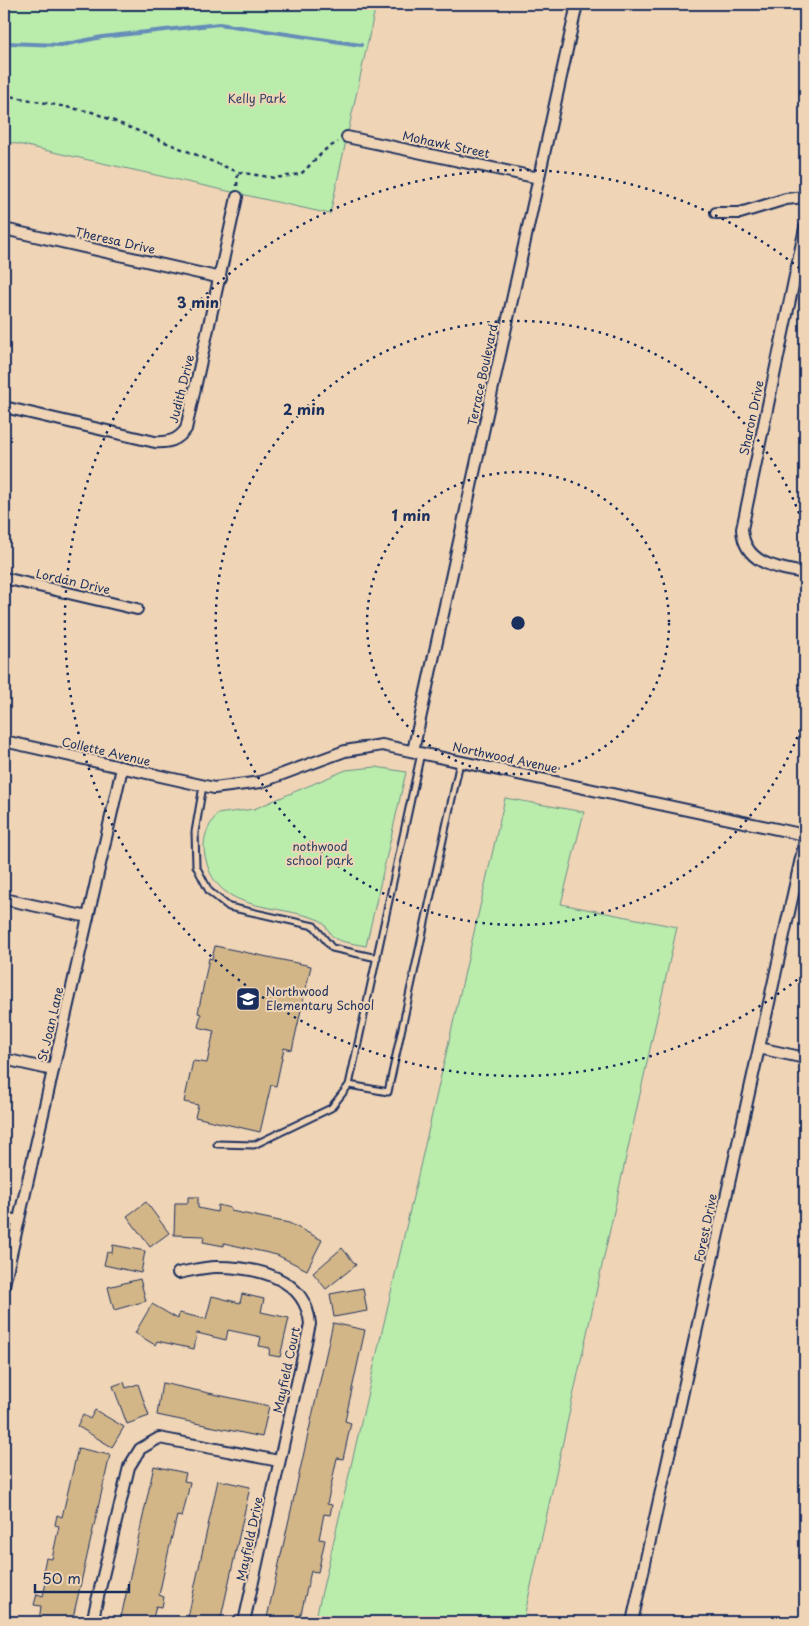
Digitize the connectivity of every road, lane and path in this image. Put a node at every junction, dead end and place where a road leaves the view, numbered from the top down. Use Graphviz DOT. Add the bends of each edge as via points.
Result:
graph roads {
  1 [pos="577,4"];
  2 [pos="4,95"];
  3 [pos="347,137"];
  4 [pos="539,178"];
  5 [pos="237,197"];
  6 [pos="805,197"];
  7 [pos="716,213"];
  8 [pos="805,228"];
  9 [pos="4,229"];
  10 [pos="221,278"];
  11 [pos="4,407"];
  12 [pos="805,573"];
  13 [pos="4,578"];
  14 [pos="137,609"];
  15 [pos="4,741"];
  16 [pos="417,752"];
  17 [pos="460,761"];
  18 [pos="122,768"];
  19 [pos="203,786"];
  20 [pos="805,835"];
  21 [pos="805,840"];
  22 [pos="4,899"];
  23 [pos="88,918"];
  24 [pos="377,958"];
  25 [pos="759,1048"];
  26 [pos="805,1058"];
  27 [pos="4,1059"];
  28 [pos="53,1070"];
  29 [pos="349,1085"];
  30 [pos="217,1144"];
  31 [pos="4,1218"];
  32 [pos="18,1221"];
  33 [pos="178,1273"];
  34 [pos="4,1285"];
  35 [pos="280,1462"];
  36 [pos="92,1622"];
  37 [pos="244,1622"];
  38 [pos="632,1622"];
  1 -- 4 [label="street, Terrace Boulevard"];
  2 -- 3 [label="path" via="92,112 238,172 275,178 301,174 326,149"];
  3 -- 4 [label="street, Mohawk Street"];
  4 -- 16 [label="street, Terrace Boulevard"];
  5 -- 10 [label="street, Judith Drive"];
  6 -- 7 [label="street" via="786,199 740,213"];
  8 -- 12 [label="street, Sharon Drive" via="742,529 746,547 762,563"];
  9 -- 10 [label="street, Theresa Drive"];
  10 -- 11 [label="street, Judith Drive" via="186,428 174,440 155,442"];
  13 -- 14 [label="street, Lordan Drive"];
  15 -- 18 [label="street, Collette Avenue"];
  16 -- 17 [label="street, Northwood Avenue"];
  16 -- 19 [label="street, Northwood Avenue" via="382,744 360,747 261,782 232,787"];
  16 -- 24 [label="lane"];
  17 -- 20 [label="street, Northwood Avenue"];
  17 -- 29 [label="lane" via="388,1092"];
  18 -- 19 [label="street, Collette Avenue"];
  18 -- 23 [label="street, St Joan Lane"];
  19 -- 24 [label="lane" via="195,832 196,866 209,891 229,906 314,926 332,948"];
  21 -- 25 [label="street, Forest Drive"];
  22 -- 23 [label="street"];
  23 -- 28 [label="street, St Joan Lane"];
  24 -- 29 [label="lane"];
  25 -- 26 [label="street"];
  25 -- 38 [label="street, Forest Drive"];
  27 -- 28 [label="street"];
  28 -- 32 [label="street, St Joan Lane"];
  29 -- 30 [label="lane" via="331,1108 254,1146"];
  31 -- 32 [label="street"];
  32 -- 34 [label="street, St Joan Lane"];
  33 -- 35 [label="street, Mayfield Court" via="215,1267 265,1274 281,1279 305,1299 310,1324"];
  35 -- 36 [label="street" via="158,1438 140,1449 130,1467"];
  35 -- 37 [label="street, Mayfield Drive"];
}
